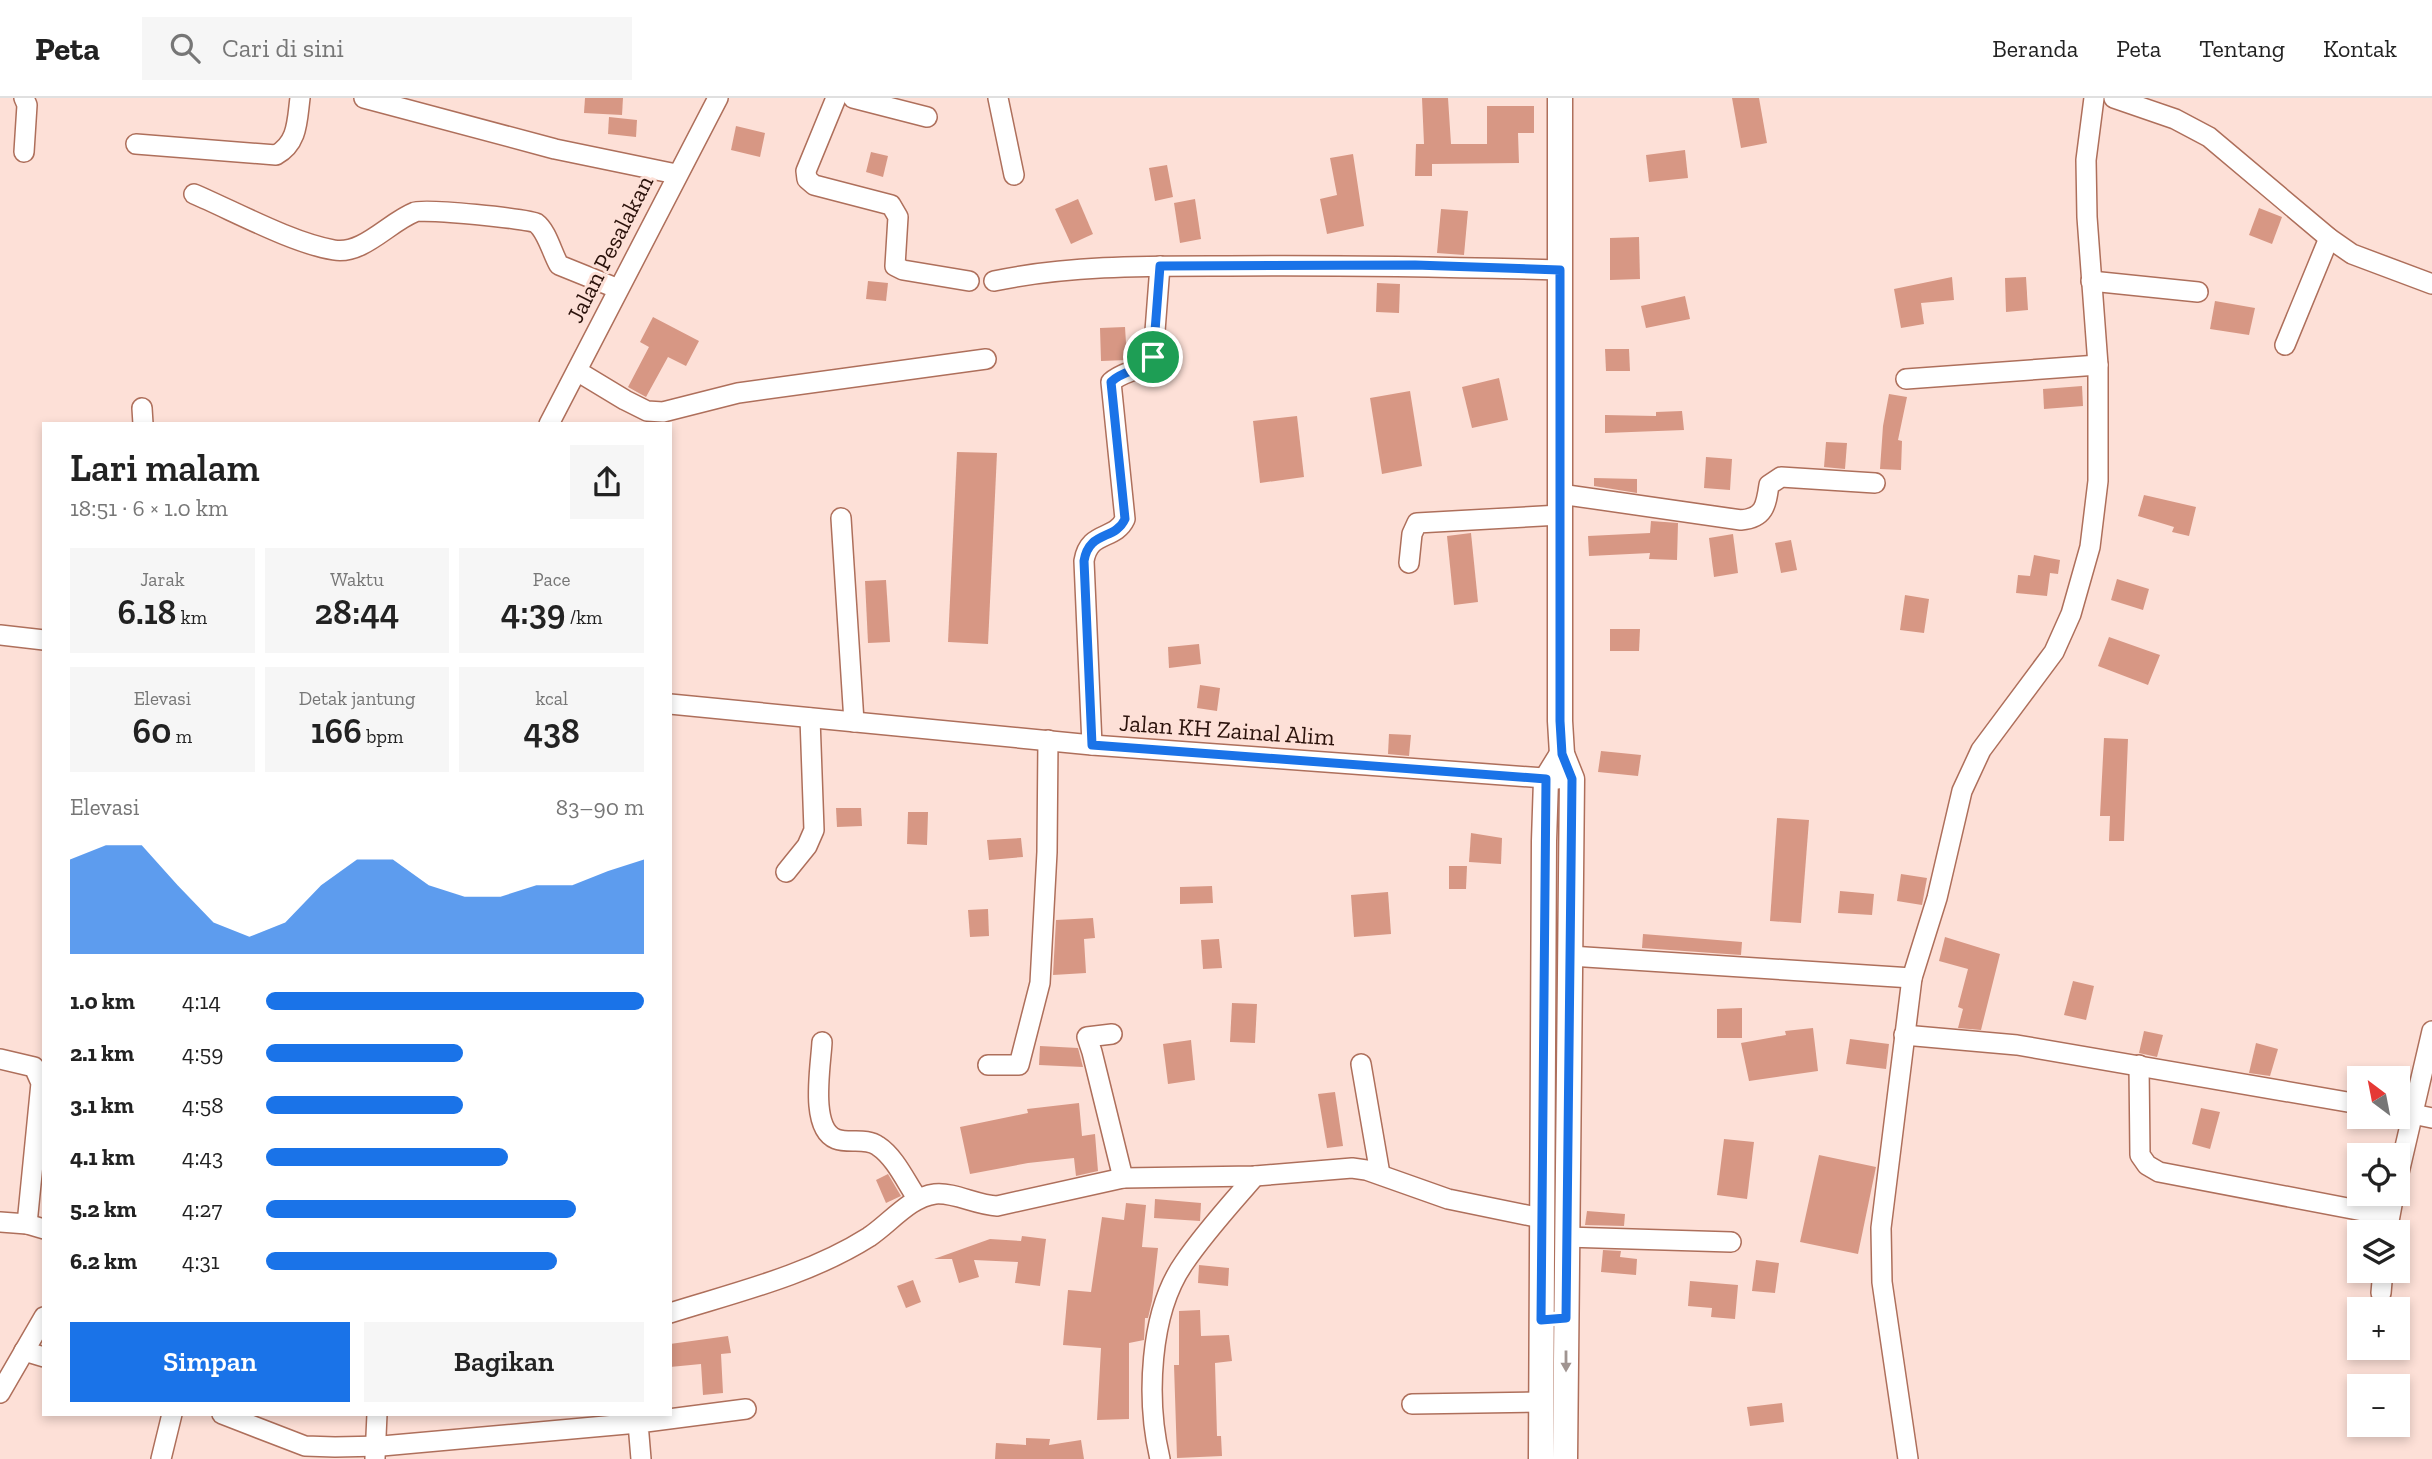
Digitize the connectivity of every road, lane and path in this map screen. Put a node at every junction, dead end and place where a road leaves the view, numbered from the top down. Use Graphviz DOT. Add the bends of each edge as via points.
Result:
graph roads {
  1 [pos="24,98"];
  2 [pos="300,98"];
  3 [pos="364,98"];
  4 [pos="718,98"];
  5 [pos="836,98"];
  6 [pos="853,98"];
  7 [pos="998,98"];
  8 [pos="1560,98"];
  9 [pos="2094,98"];
  10 [pos="2114,98"];
  11 [pos="927,117"];
  12 [pos="136,144"];
  13 [pos="24,152"];
  14 [pos="676,174"];
  15 [pos="1014,175"];
  16 [pos="194,194"];
  17 [pos="2329,238"];
  18 [pos="1160,266"];
  19 [pos="1560,270"];
  20 [pos="969,281"];
  21 [pos="994,281"];
  22 [pos="2091,281"];
  23 [pos="2432,284"];
  24 [pos="616,288"];
  25 [pos="2198,292"];
  26 [pos="2285,345"];
  27 [pos="986,359"];
  28 [pos="2098,365"];
  29 [pos="577,371"];
  30 [pos="1906,379"];
  31 [pos="550,422"];
  32 [pos="1875,483"];
  33 [pos="1560,504"];
  34 [pos="841,518"];
  35 [pos="1409,563"];
  36 [pos="0,635"];
  37 [pos="42,640"];
  38 [pos="672,704"];
  39 [pos="810,718"];
  40 [pos="854,722"];
  41 [pos="1048,740"];
  42 [pos="1092,745"];
  43 [pos="1562,754"];
  44 [pos="1546,779"];
  45 [pos="1572,779"];
  46 [pos="786,872"];
  47 [pos="1570,956"];
  48 [pos="1912,978"];
  49 [pos="2432,1031"];
  50 [pos="1112,1034"];
  51 [pos="1904,1035"];
  52 [pos="822,1042"];
  53 [pos="0,1059"];
  54 [pos="1361,1063"];
  55 [pos="989,1065"];
  56 [pos="2139,1065"];
  57 [pos="2410,1098"];
  58 [pos="2347,1102"];
  59 [pos="2410,1114"];
  60 [pos="2432,1118"];
  61 [pos="1380,1174"];
  62 [pos="1255,1176"];
  63 [pos="1123,1178"];
  64 [pos="917,1198"];
  65 [pos="1541,1218"];
  66 [pos="2370,1220"];
  67 [pos="0,1222"];
  68 [pos="35,1227"];
  69 [pos="1566,1237"];
  70 [pos="1731,1242"];
  71 [pos="2382,1283"];
  72 [pos="2381,1293"];
  73 [pos="672,1312"];
  74 [pos="1566,1318"];
  75 [pos="42,1320"];
  76 [pos="1541,1320"];
  77 [pos="24,1351"];
  78 [pos="42,1356"];
  79 [pos="0,1393"];
  80 [pos="1542,1402"];
  81 [pos="1412,1404"];
  82 [pos="746,1409"];
  83 [pos="672,1415"];
  84 [pos="172,1416"];
  85 [pos="227,1416"];
  86 [pos="377,1416"];
  87 [pos="661,1416"];
  88 [pos="637,1418"];
  89 [pos="376,1452"];
  90 [pos="161,1459"];
  91 [pos="641,1459"];
  92 [pos="1160,1459"];
  93 [pos="1541,1459"];
  94 [pos="1565,1459"];
  95 [pos="1908,1459"];
  1 -- 13 [label="street"];
  2 -- 12 [label="street" via="295,135 288,148 276,155"];
  3 -- 14 [label="street" via="555,149"];
  4 -- 14 [label="street, Jalan Pesalakan"];
  5 -- 20 [label="street" via="806,171 807,179 814,185 891,205 898,217 895,266"];
  6 -- 11 [label="street"];
  7 -- 15 [label="street"];
  8 -- 19 [label="main road"];
  9 -- 22 [label="street" via="2087,160"];
  10 -- 17 [label="street" via="2175,118 2209,137"];
  14 -- 24 [label="street, Jalan Pesalakan"];
  16 -- 24 [label="street" via="334,250 359,246 428,208 521,218 542,228 559,265"];
  17 -- 23 [label="street" via="2352,254"];
  17 -- 26 [label="street"];
  18 -- 19 [label="street" via="1415,265"];
  18 -- 21 [label="street" via="1051,271"];
  18 -- 42 [label="street" via="1153,357 1140,369 1118,375 1111,382 1125,519 1092,541 1084,561"];
  19 -- 33 [label="main road"];
  22 -- 25 [label="street"];
  22 -- 28 [label="street"];
  24 -- 29 [label="street, Jalan Pesalakan"];
  27 -- 29 [label="street" via="738,393 663,412 647,411"];
  28 -- 30 [label="street"];
  28 -- 48 [label="street" via="2098,481 2090,547 2071,614 2054,652 1981,750 1962,791"];
  29 -- 31 [label="street, Jalan Pesalakan"];
  32 -- 33 [label="street" via="1781,477 1769,485 1766,508 1759,516 1741,520"];
  33 -- 35 [label="street" via="1417,523"];
  33 -- 43 [label="main road"];
  34 -- 40 [label="street"];
  36 -- 37 [label="street"];
  38 -- 39 [label="street, Jalan KH Zainal Alim"];
  39 -- 40 [label="street, Jalan KH Zainal Alim"];
  39 -- 46 [label="street" via="814,830"];
  40 -- 41 [label="street, Jalan KH Zainal Alim"];
  41 -- 42 [label="street, Jalan KH Zainal Alim"];
  41 -- 55 [label="street" via="1040,983 1019,1065"];
  42 -- 44 [label="street, Jalan KH Zainal Alim"];
  43 -- 44 [label="main road"];
  43 -- 45 [label="main road"];
  44 -- 45 [label="street, Jalan KH Zainal Alim"];
  44 -- 65 [label="main road"];
  45 -- 47 [label="main road"];
  47 -- 48 [label="street"];
  47 -- 69 [label="main road"];
  48 -- 51 [label="street"];
  49 -- 57 [label="street"];
  50 -- 63 [label="street" via="1087,1037 1087,1044"];
  51 -- 56 [label="street" via="2017,1045"];
  51 -- 95 [label="street" via="1881,1228 1882,1282"];
  52 -- 64 [label="street" via="821,1123 836,1139 877,1145"];
  53 -- 68 [label="street" via="34,1066 41,1083"];
  54 -- 61 [label="street"];
  56 -- 58 [label="street"];
  56 -- 66 [label="street" via="2140,1155 2147,1165 2159,1172"];
  59 -- 60 [label="street"];
  61 -- 62 [label="street" via="1352,1168"];
  61 -- 65 [label="street" via="1448,1199"];
  62 -- 63 [label="street"];
  62 -- 92 [label="street" via="1183,1264 1162,1305 1152,1392"];
  63 -- 64 [label="street" via="997,1206 937,1194"];
  64 -- 73 [label="street" via="892,1221 832,1256 775,1280"];
  65 -- 76 [label="main road"];
  67 -- 68 [label="street"];
  69 -- 70 [label="street"];
  69 -- 74 [label="main road"];
  71 -- 72 [label="street"];
  74 -- 76 [label="main road"];
  74 -- 94 [label="main road, one-way"];
  75 -- 77 [label="street"];
  76 -- 80 [label="main road"];
  77 -- 78 [label="street"];
  77 -- 79 [label="street"];
  80 -- 81 [label="street"];
  80 -- 93 [label="main road"];
  82 -- 83 [label="street"];
  84 -- 90 [label="street"];
  85 -- 89 [label="street" via="305,1446"];
  86 -- 89 [label="street"];
  87 -- 88 [label="street"];
  88 -- 89 [label="street"];
  88 -- 91 [label="street"];
}
